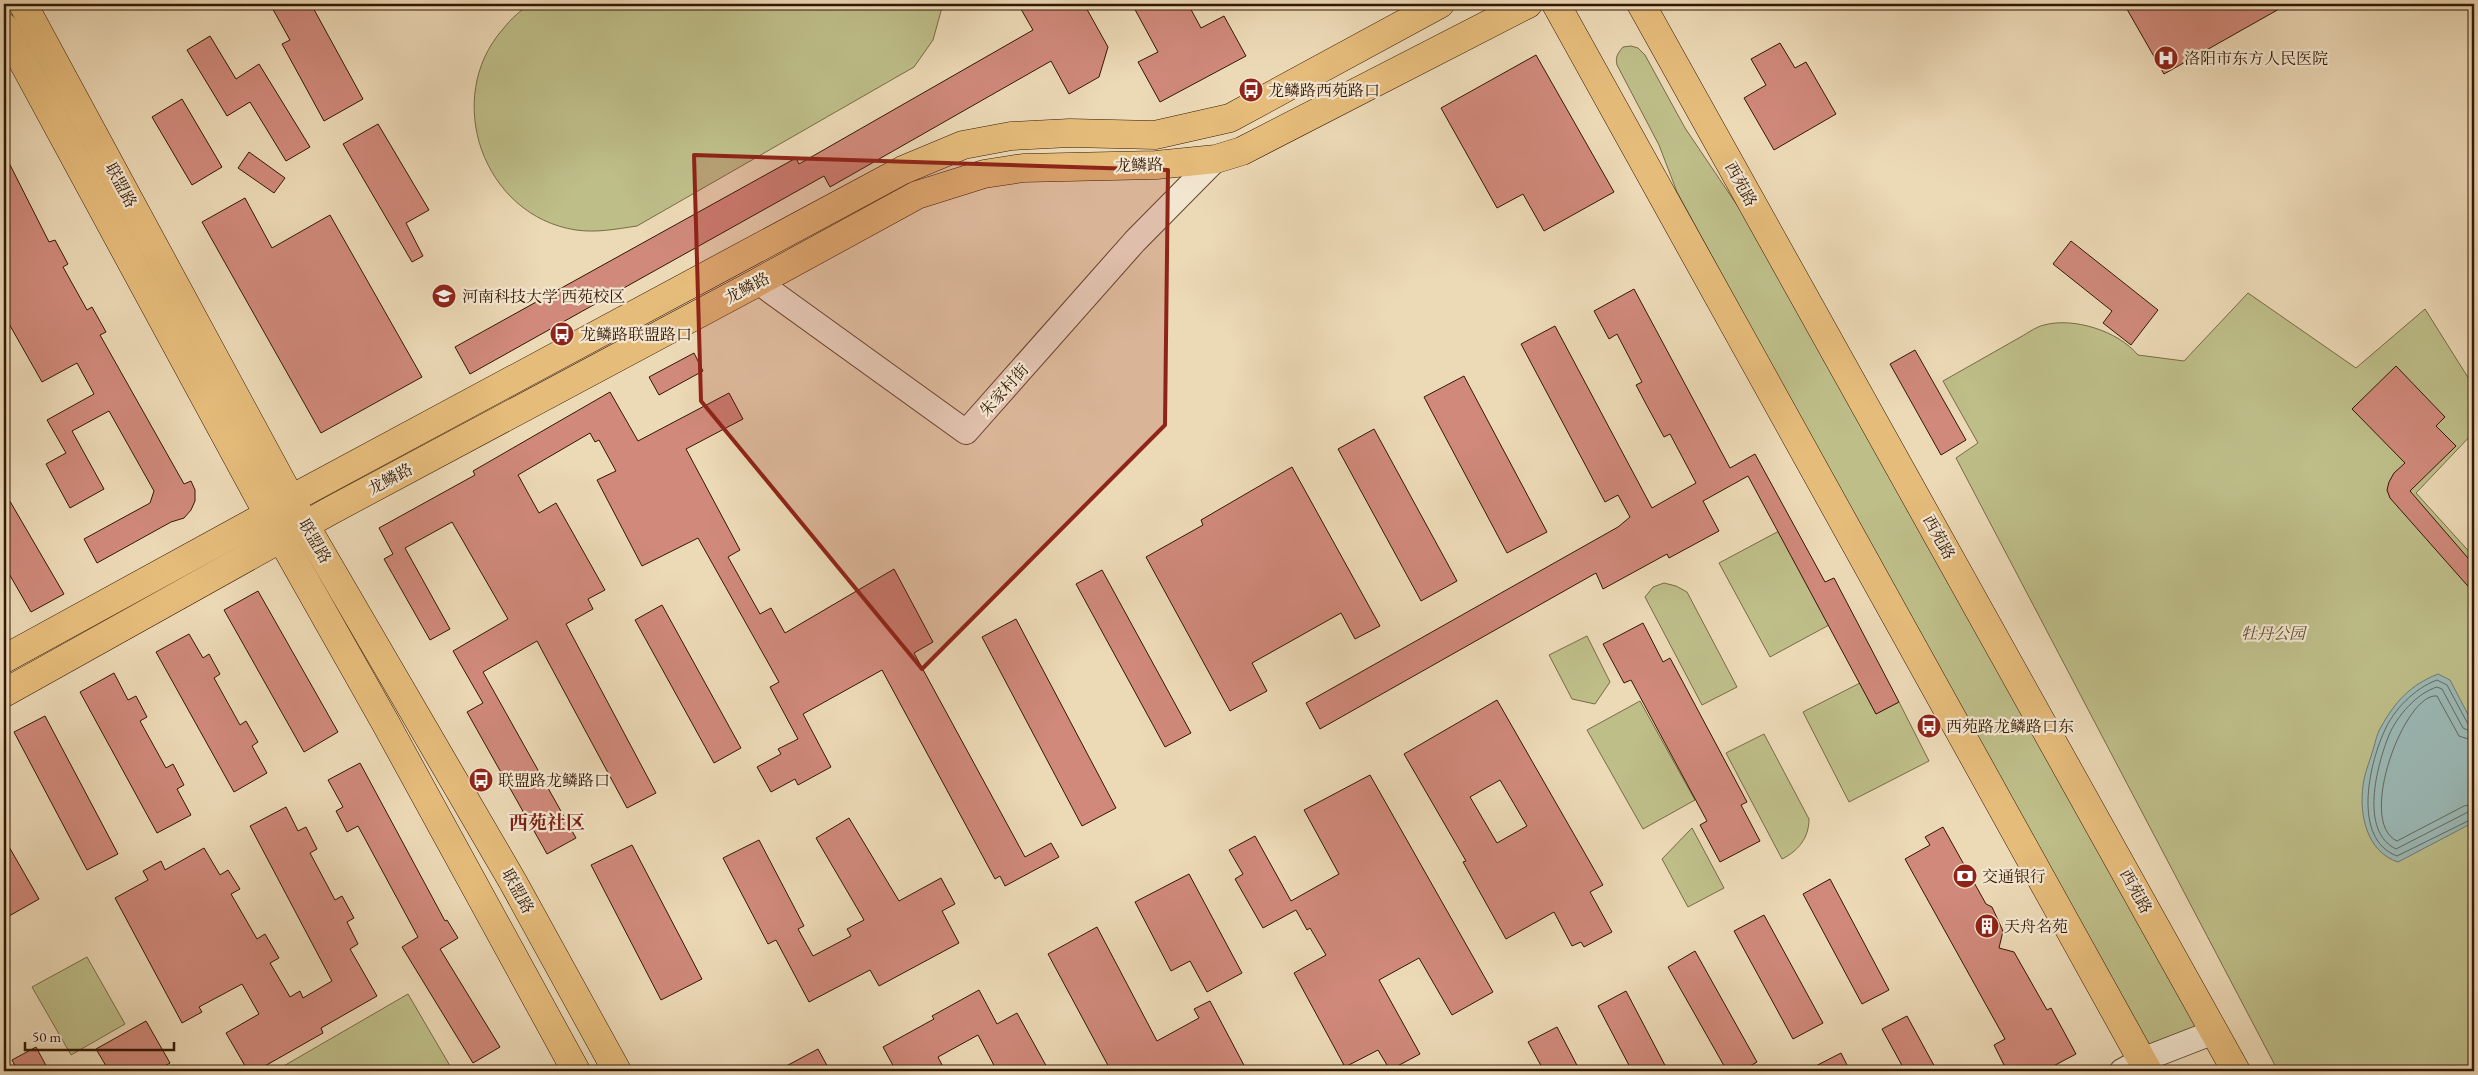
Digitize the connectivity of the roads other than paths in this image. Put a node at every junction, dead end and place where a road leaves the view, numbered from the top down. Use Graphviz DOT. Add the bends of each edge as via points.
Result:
graph roads {
  1 [pos="22,4"];
  2 [pos="1440,4"];
  3 [pos="1528,4"];
  4 [pos="1556,4"];
  5 [pos="1641,4"];
  6 [pos="4,27"];
  7 [pos="1216,159"];
  8 [pos="758,282"];
  9 [pos="291,499"];
  10 [pos="267,513"];
  11 [pos="305,525"];
  12 [pos="281,538"];
  13 [pos="4,659"];
  14 [pos="4,693"];
  15 [pos="2214,1032"];
  16 [pos="2142,1068"];
  17 [pos="576,1071"];
  18 [pos="617,1071"];
  19 [pos="2236,1071"];
  1 -- 9 [label="main road, 联盟路"];
  2 -- 9 [label="main road, 龙鳞路" via="1230,118 1155,135 1070,133 1012,136 964,145 930,157"];
  3 -- 7 [label="main road, 龙鳞路" via="1242,151"];
  4 -- 16 [label="main road"];
  5 -- 15 [label="main road, 西苑路"];
  6 -- 10 [label="main road, 联盟路"];
  7 -- 8 [label="main road, 龙鳞路" via="1156,165 1023,168 984,174 917,195"];
  7 -- 8 [label="street, 朱家村街" via="1135,241 966,432"];
  8 -- 11 [label="main road, 龙鳞路"];
  9 -- 10 [label="main road, 龙鳞路"];
  9 -- 11 [label="main road, 联盟路"];
  10 -- 12 [label="main road, 联盟路"];
  10 -- 13 [label="main road, 龙鳞路"];
  11 -- 12 [label="main road, 龙鳞路"];
  11 -- 18 [label="main road, 联盟路" via="513,882"];
  12 -- 14 [label="main road, 龙鳞路"];
  12 -- 17 [label="main road, 联盟路"];
  15 -- 16 [label="street"];
  15 -- 19 [label="main road, 西苑路"];
}
